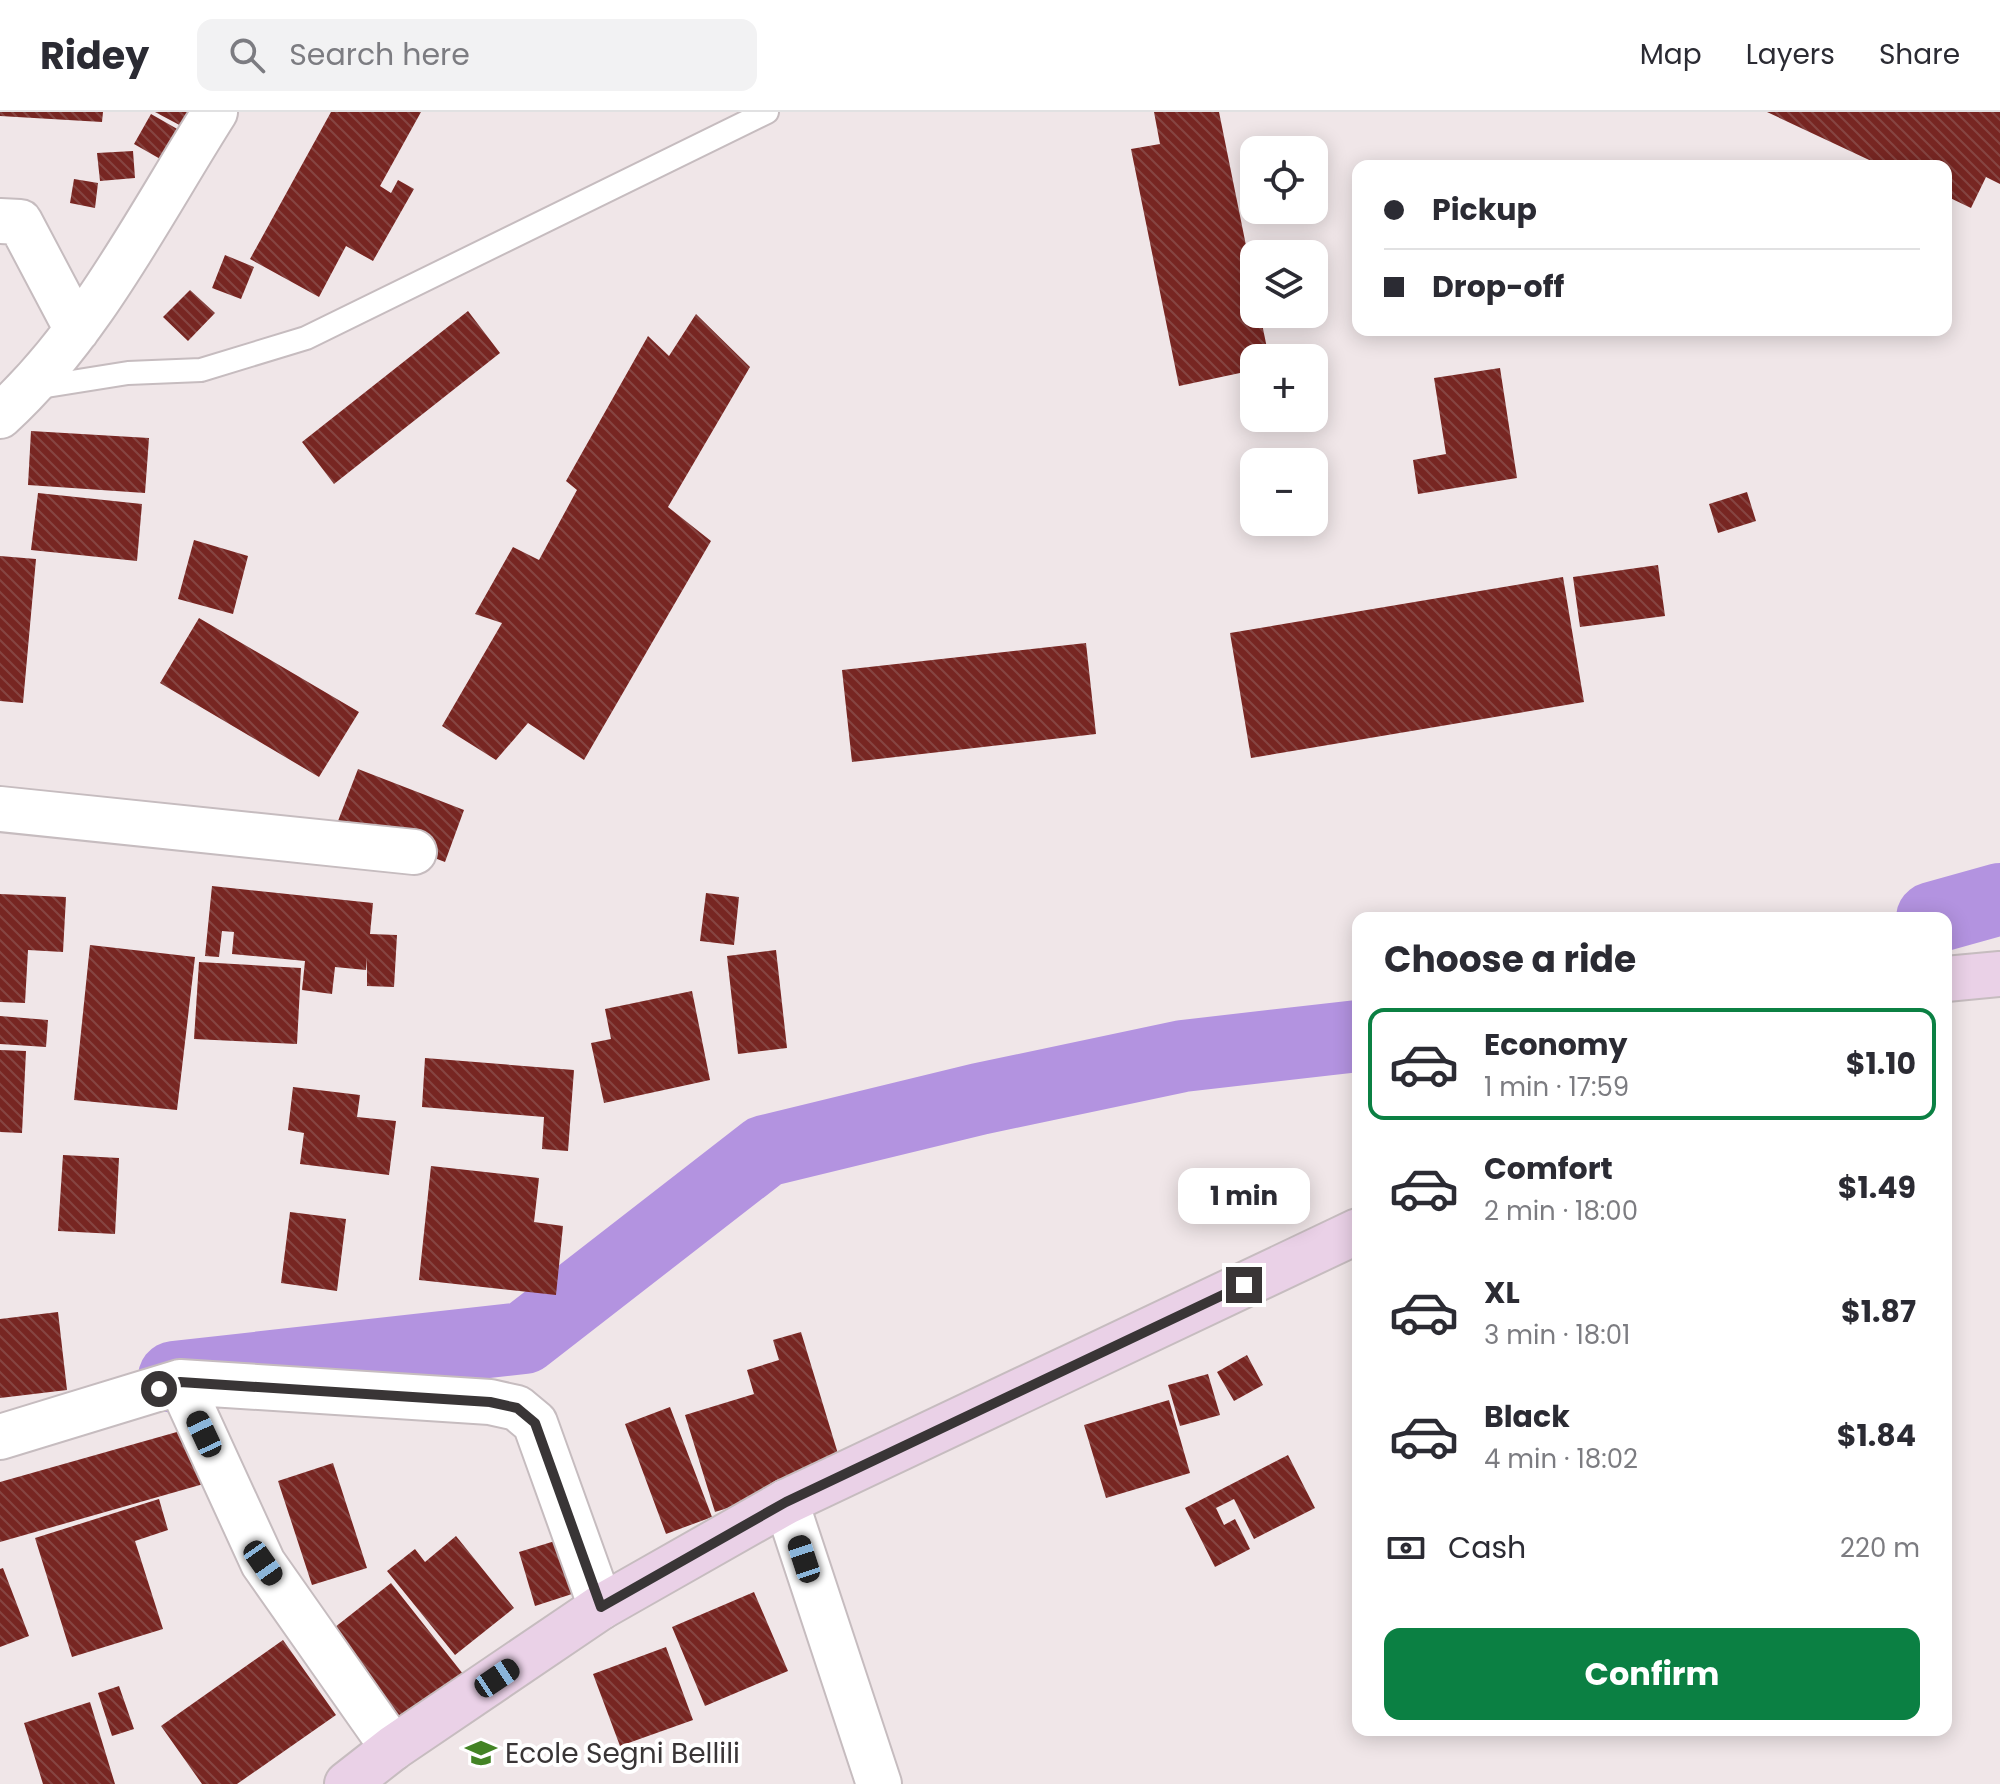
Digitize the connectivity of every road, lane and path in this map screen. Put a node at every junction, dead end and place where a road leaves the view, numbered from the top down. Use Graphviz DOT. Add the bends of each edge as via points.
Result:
graph roads {
  1 [pos="215,112"];
  2 [pos="756,114"];
  3 [pos="0,221"];
  4 [pos="77,330"];
  5 [pos="15,403"];
  6 [pos="0,809"];
  7 [pos="414,852"];
  8 [pos="2000,974"];
  9 [pos="1952,978"];
  10 [pos="1352,1234"];
  11 [pos="180,1382"];
  12 [pos="0,1437"];
  13 [pos="786,1502"];
  14 [pos="601,1607"];
  15 [pos="393,1748"];
  16 [pos="347,1784"];
  17 [pos="879,1784"];
  1 -- 4 [label="street"];
  2 -- 5 [label="lane" via="306,338 201,370 128,373"];
  3 -- 4 [label="street" via="20,222"];
  4 -- 5 [label="street"];
  6 -- 7 [label="street"];
  8 -- 9 [label="street"];
  10 -- 13 [label="street"];
  11 -- 12 [label="street"];
  11 -- 14 [label="street" via="517,1408 535,1423"];
  11 -- 15 [label="street" via="263,1563"];
  13 -- 14 [label="street"];
  13 -- 17 [label="street"];
  14 -- 15 [label="street"];
  15 -- 16 [label="street"];
}
